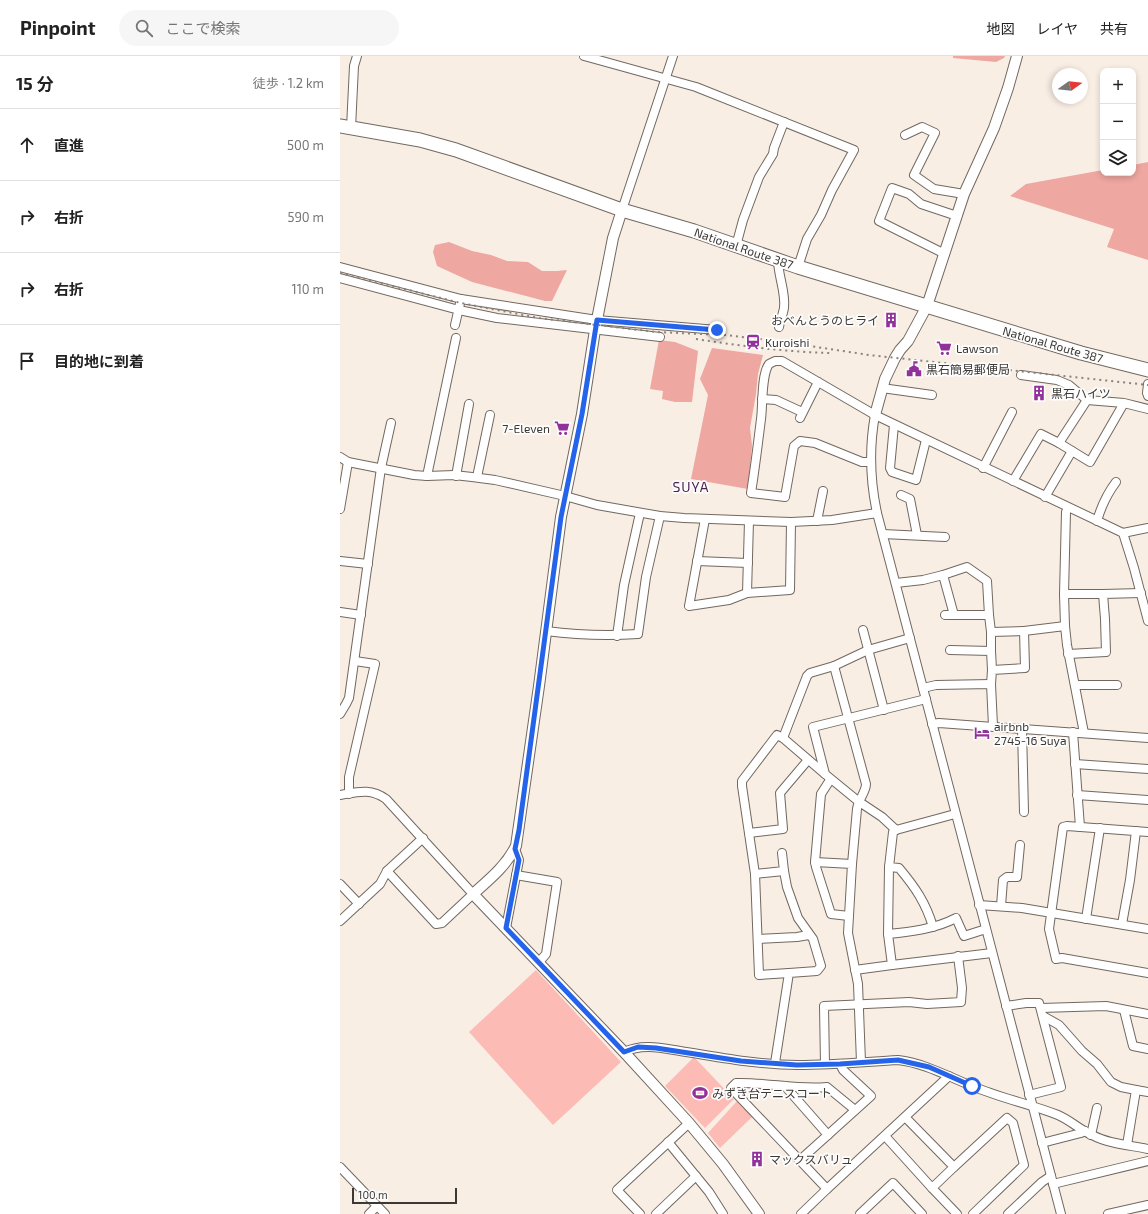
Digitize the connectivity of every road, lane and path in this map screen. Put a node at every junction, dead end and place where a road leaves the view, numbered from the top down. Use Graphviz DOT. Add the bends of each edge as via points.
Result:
graph roads {
  1 [pos="357,56"];
  2 [pos="584,56"];
  3 [pos="673,56"];
  4 [pos="1017,56"];
  5 [pos="665,78"];
  6 [pos="784,122"];
  7 [pos="346,127"];
  8 [pos="905,135"];
  9 [pos="964,194"];
  10 [pos="622,210"];
  11 [pos="957,216"];
  12 [pos="736,246"];
  13 [pos="945,254"];
  14 [pos="778,260"];
  15 [pos="340,267"];
  16 [pos="798,267"];
  17 [pos="340,278"];
  18 [pos="462,299"];
  19 [pos="927,306"];
  20 [pos="459,310"];
  21 [pos="455,324"];
  22 [pos="596,325"];
  23 [pos="779,326"];
  24 [pos="717,330"];
  25 [pos="660,337"];
  26 [pos="456,338"];
  27 [pos="1148,370"];
  28 [pos="1021,375"];
  29 [pos="818,382"];
  30 [pos="1148,384"];
  31 [pos="882,388"];
  32 [pos="932,395"];
  33 [pos="1148,396"];
  34 [pos="762,399"];
  35 [pos="1087,400"];
  36 [pos="1124,403"];
  37 [pos="469,404"];
  38 [pos="1148,409"];
  39 [pos="1012,412"];
  40 [pos="490,415"];
  41 [pos="875,415"];
  42 [pos="391,423"];
  43 [pos="894,425"];
  44 [pos="926,440"];
  45 [pos="1059,443"];
  46 [pos="1072,451"];
  47 [pos="340,457"];
  48 [pos="348,462"];
  49 [pos="870,462"];
  50 [pos="381,468"];
  51 [pos="983,468"];
  52 [pos="427,476"];
  53 [pos="456,476"];
  54 [pos="478,477"];
  55 [pos="1013,481"];
  56 [pos="1116,482"];
  57 [pos="823,491"];
  58 [pos="901,495"];
  59 [pos="565,496"];
  60 [pos="1045,497"];
  61 [pos="1068,508"];
  62 [pos="340,509"];
  63 [pos="640,513"];
  64 [pos="877,513"];
  65 [pos="660,516"];
  66 [pos="706,519"];
  67 [pos="748,521"];
  68 [pos="817,521"];
  69 [pos="1097,521"];
  70 [pos="791,522"];
  71 [pos="1148,528"];
  72 [pos="1123,533"];
  73 [pos="883,534"];
  74 [pos="917,535"];
  75 [pos="945,537"];
  76 [pos="340,561"];
  77 [pos="697,561"];
  78 [pos="748,563"];
  79 [pos="368,564"];
  80 [pos="943,575"];
  81 [pos="896,583"];
  82 [pos="747,593"];
  83 [pos="1141,593"];
  84 [pos="1064,594"];
  85 [pos="1103,594"];
  86 [pos="340,612"];
  87 [pos="361,615"];
  88 [pos="945,615"];
  89 [pos="954,615"];
  90 [pos="989,615"];
  91 [pos="1148,621"];
  92 [pos="1065,626"];
  93 [pos="863,630"];
  94 [pos="546,631"];
  95 [pos="1024,631"];
  96 [pos="991,632"];
  97 [pos="617,636"];
  98 [pos="910,638"];
  99 [pos="868,650"];
  100 [pos="950,650"];
  101 [pos="991,651"];
  102 [pos="1068,654"];
  103 [pos="355,661"];
  104 [pos="834,666"];
  105 [pos="992,670"];
  106 [pos="991,684"];
  107 [pos="1075,685"];
  108 [pos="1117,685"];
  109 [pos="923,688"];
  110 [pos="926,699"];
  111 [pos="884,710"];
  112 [pos="340,714"];
  113 [pos="848,718"];
  114 [pos="932,724"];
  115 [pos="992,726"];
  116 [pos="1022,729"];
  117 [pos="1073,732"];
  118 [pos="1084,733"];
  119 [pos="783,738"];
  120 [pos="1148,738"];
  121 [pos="808,760"];
  122 [pos="1075,764"];
  123 [pos="1148,769"];
  124 [pos="828,777"];
  125 [pos="349,794"];
  126 [pos="340,795"];
  127 [pos="1077,795"];
  128 [pos="1148,800"];
  129 [pos="858,801"];
  130 [pos="1024,812"];
  131 [pos="955,814"];
  132 [pos="1080,827"];
  133 [pos="1100,828"];
  134 [pos="896,830"];
  135 [pos="1136,831"];
  136 [pos="1148,832"];
  137 [pos="749,833"];
  138 [pos="423,838"];
  139 [pos="1020,845"];
  140 [pos="515,849"];
  141 [pos="782,853"];
  142 [pos="815,862"];
  143 [pos="852,864"];
  144 [pos="889,867"];
  145 [pos="387,871"];
  146 [pos="784,871"];
  147 [pos="754,874"];
  148 [pos="516,875"];
  149 [pos="340,884"];
  150 [pos="474,894"];
  151 [pos="359,904"];
  152 [pos="979,905"];
  153 [pos="1001,906"];
  154 [pos="1050,912"];
  155 [pos="849,916"];
  156 [pos="1086,919"];
  157 [pos="340,921"];
  158 [pos="1122,924"];
  159 [pos="933,927"];
  160 [pos="506,928"];
  161 [pos="986,929"];
  162 [pos="1148,929"];
  163 [pos="888,934"];
  164 [pos="809,935"];
  165 [pos="758,940"];
  166 [pos="992,952"];
  167 [pos="958,956"];
  168 [pos="538,962"];
  169 [pos="892,965"];
  170 [pos="855,970"];
  171 [pos="789,973"];
  172 [pos="1148,974"];
  173 [pos="859,1004"];
  174 [pos="1006,1006"];
  175 [pos="1124,1010"];
  176 [pos="1042,1012"];
  177 [pos="1148,1014"];
  178 [pos="1148,1049"];
  179 [pos="624,1052"];
  180 [pos="861,1062"];
  181 [pos="775,1063"];
  182 [pos="825,1064"];
  183 [pos="840,1064"];
  184 [pos="949,1076"];
  185 [pos="785,1086"];
  186 [pos="1136,1090"];
  187 [pos="1148,1092"];
  188 [pos="1029,1095"];
  189 [pos="1032,1106"];
  190 [pos="1096,1108"];
  191 [pos="855,1110"];
  192 [pos="906,1117"];
  193 [pos="688,1123"];
  194 [pos="1088,1133"];
  195 [pos="828,1135"];
  196 [pos="885,1136"];
  197 [pos="668,1142"];
  198 [pos="1042,1143"];
  199 [pos="1127,1145"];
  200 [pos="1148,1149"];
  201 [pos="800,1160"];
  202 [pos="1148,1161"];
  203 [pos="340,1167"];
  204 [pos="954,1167"];
  205 [pos="696,1176"];
  206 [pos="1052,1180"];
  207 [pos="932,1188"];
  208 [pos="827,1189"];
  209 [pos="1148,1205"];
  210 [pos="377,1206"];
  211 [pos="920,1213"];
  212 [pos="369,1214"];
  213 [pos="385,1214"];
  214 [pos="640,1214"];
  215 [pos="656,1214"];
  216 [pos="723,1214"];
  217 [pos="760,1214"];
  218 [pos="801,1214"];
  219 [pos="860,1214"];
  220 [pos="957,1214"];
  221 [pos="973,1214"];
  222 [pos="1008,1214"];
  223 [pos="1061,1214"];
  224 [pos="1108,1214"];
  1 -- 7 [label="street"];
  2 -- 5 [label="street"];
  3 -- 5 [label="street"];
  4 -- 9 [label="street" via="994,128"];
  5 -- 6 [label="street" via="696,87"];
  5 -- 10 [label="street"];
  6 -- 12 [label="street" via="773,154 759,176"];
  6 -- 16 [label="street" via="854,150 807,239"];
  7 -- 10 [label="highway, National Route 387" via="420,140 456,150"];
  8 -- 9 [label="street" via="922,127 935,133 914,175 934,189"];
  9 -- 11 [label="street"];
  10 -- 12 [label="highway, National Route 387"];
  10 -- 22 [label="street" via="613,238"];
  11 -- 13 [label="street"];
  11 -- 13 [label="street" via="921,204 909,194 892,188 878,221"];
  12 -- 14 [label="highway, National Route 387"];
  13 -- 19 [label="street"];
  14 -- 16 [label="highway, National Route 387"];
  14 -- 23 [label="street" via="784,307"];
  15 -- 18 [label="street"];
  16 -- 19 [label="highway, National Route 387"];
  17 -- 20 [label="street"];
  18 -- 20 [label="street"];
  18 -- 22 [label="street"];
  19 -- 27 [label="highway, National Route 387" via="1081,353"];
  19 -- 31 [label="street" via="908,341 895,358"];
  20 -- 21 [label="street"];
  20 -- 22 [label="street" via="497,318"];
  22 -- 24 [label="street"];
  22 -- 25 [label="street"];
  22 -- 59 [label="street" via="582,414"];
  26 -- 52 [label="street"];
  28 -- 35 [label="street" via="1056,380 1069,385"];
  29 -- 34 [label="street" via="801,415 776,400"];
  29 -- 34 [label="street" via="782,361 775,361 767,366"];
  29 -- 41 [label="street"];
  30 -- 33 [label="street"];
  31 -- 32 [label="street"];
  31 -- 41 [label="street"];
  34 -- 49 [label="street" via="751,493 785,497 794,446 800,441 815,443 862,462"];
  35 -- 36 [label="street"];
  35 -- 45 [label="street"];
  36 -- 38 [label="street"];
  36 -- 46 [label="street" via="1090,462"];
  37 -- 53 [label="street"];
  39 -- 51 [label="street"];
  40 -- 54 [label="street"];
  41 -- 43 [label="street"];
  41 -- 49 [label="street"];
  42 -- 50 [label="street"];
  43 -- 44 [label="street"];
  43 -- 44 [label="street" via="890,468 892,472 916,480"];
  44 -- 51 [label="street"];
  45 -- 46 [label="street"];
  45 -- 55 [label="street" via="1041,434"];
  46 -- 60 [label="street"];
  47 -- 48 [label="street"];
  48 -- 50 [label="street"];
  48 -- 62 [label="street"];
  49 -- 64 [label="street"];
  50 -- 52 [label="street"];
  50 -- 79 [label="street"];
  51 -- 55 [label="street"];
  52 -- 53 [label="street"];
  53 -- 54 [label="street"];
  54 -- 59 [label="street"];
  55 -- 60 [label="street"];
  56 -- 69 [label="street" via="1110,489"];
  57 -- 68 [label="street"];
  58 -- 74 [label="street" via="910,499"];
  59 -- 63 [label="street"];
  59 -- 94 [label="street"];
  60 -- 61 [label="street"];
  61 -- 69 [label="street"];
  61 -- 84 [label="street"];
  63 -- 65 [label="street"];
  63 -- 97 [label="street" via="624,585"];
  64 -- 68 [label="street"];
  64 -- 73 [label="street"];
  65 -- 66 [label="street"];
  65 -- 97 [label="street" via="646,577 638,634"];
  66 -- 67 [label="street"];
  66 -- 77 [label="street"];
  67 -- 70 [label="street"];
  67 -- 78 [label="street"];
  68 -- 70 [label="street"];
  69 -- 72 [label="street"];
  70 -- 82 [label="street" via="790,590"];
  71 -- 72 [label="street"];
  72 -- 83 [label="street"];
  73 -- 74 [label="street"];
  73 -- 81 [label="street"];
  74 -- 75 [label="street"];
  76 -- 79 [label="street"];
  77 -- 78 [label="street"];
  77 -- 82 [label="street" via="689,606 729,600"];
  78 -- 82 [label="street"];
  79 -- 87 [label="street"];
  80 -- 81 [label="street"];
  80 -- 89 [label="street"];
  80 -- 90 [label="street" via="968,567 987,581"];
  81 -- 98 [label="street"];
  83 -- 85 [label="street"];
  83 -- 91 [label="street"];
  84 -- 85 [label="street"];
  84 -- 92 [label="street"];
  85 -- 102 [label="street" via="1106,652"];
  86 -- 87 [label="street"];
  87 -- 103 [label="street"];
  88 -- 89 [label="street"];
  89 -- 90 [label="street"];
  90 -- 96 [label="street"];
  92 -- 95 [label="street"];
  92 -- 102 [label="street"];
  93 -- 99 [label="street"];
  94 -- 97 [label="street"];
  94 -- 140 [label="street"];
  95 -- 96 [label="street"];
  95 -- 105 [label="street" via="1025,668"];
  96 -- 101 [label="street"];
  98 -- 99 [label="street"];
  98 -- 109 [label="street"];
  99 -- 104 [label="street"];
  99 -- 111 [label="street"];
  100 -- 101 [label="street"];
  101 -- 105 [label="street"];
  102 -- 107 [label="street"];
  103 -- 112 [label="street" via="348,701"];
  103 -- 125 [label="street" via="375,664 349,776"];
  104 -- 113 [label="street"];
  104 -- 119 [label="street" via="807,676"];
  105 -- 106 [label="street"];
  106 -- 109 [label="street" via="936,685"];
  106 -- 115 [label="street"];
  107 -- 108 [label="street"];
  107 -- 118 [label="street"];
  109 -- 110 [label="street"];
  110 -- 111 [label="street"];
  110 -- 114 [label="street"];
  111 -- 113 [label="street"];
  113 -- 124 [label="street" via="813,727"];
  113 -- 129 [label="street" via="866,784 866,789"];
  114 -- 115 [label="street"];
  114 -- 131 [label="street"];
  115 -- 116 [label="street"];
  116 -- 117 [label="street"];
  116 -- 130 [label="street"];
  117 -- 118 [label="street"];
  117 -- 122 [label="street"];
  118 -- 120 [label="street"];
  119 -- 121 [label="street"];
  119 -- 137 [label="street" via="777,735 742,781"];
  121 -- 124 [label="street"];
  121 -- 137 [label="street" via="780,794 783,829"];
  122 -- 123 [label="street"];
  122 -- 127 [label="street"];
  124 -- 129 [label="street"];
  124 -- 142 [label="street" via="821,794"];
  125 -- 126 [label="street"];
  125 -- 138 [label="street" via="380,794"];
  127 -- 128 [label="street"];
  127 -- 132 [label="street"];
  129 -- 134 [label="street" via="882,816"];
  129 -- 143 [label="street"];
  131 -- 134 [label="street"];
  131 -- 152 [label="street"];
  132 -- 133 [label="street"];
  132 -- 154 [label="street" via="1063,827"];
  133 -- 135 [label="street"];
  133 -- 156 [label="street"];
  134 -- 144 [label="street" via="893,832"];
  135 -- 136 [label="street"];
  135 -- 158 [label="street"];
  137 -- 147 [label="street"];
  138 -- 145 [label="street"];
  138 -- 150 [label="street"];
  139 -- 153 [label="street" via="1017,877 1007,877 1003,880"];
  140 -- 148 [label="street" via="519,860"];
  140 -- 150 [label="street" via="504,865"];
  141 -- 146 [label="street"];
  142 -- 143 [label="street"];
  142 -- 155 [label="street" via="831,914"];
  143 -- 155 [label="street"];
  144 -- 159 [label="street" via="899,868 916,889"];
  144 -- 163 [label="street"];
  145 -- 150 [label="street" via="436,924 442,923"];
  145 -- 151 [label="street" via="380,884"];
  146 -- 147 [label="street"];
  146 -- 164 [label="street" via="798,918"];
  147 -- 165 [label="street"];
  148 -- 160 [label="street"];
  148 -- 168 [label="street" via="557,882 546,954"];
  149 -- 151 [label="street"];
  150 -- 160 [label="street"];
  151 -- 157 [label="street"];
  152 -- 153 [label="street"];
  152 -- 161 [label="street"];
  153 -- 154 [label="street"];
  154 -- 156 [label="street"];
  154 -- 172 [label="street" via="1049,929 1056,959"];
  155 -- 170 [label="street" via="848,933"];
  156 -- 158 [label="street"];
  158 -- 162 [label="street"];
  159 -- 161 [label="street" via="956,918 964,936"];
  159 -- 163 [label="street"];
  160 -- 168 [label="street"];
  161 -- 166 [label="street"];
  163 -- 169 [label="street"];
  164 -- 165 [label="street"];
  164 -- 171 [label="street" via="813,939 821,966 817,971"];
  165 -- 171 [label="street" via="759,975"];
  166 -- 167 [label="street"];
  166 -- 174 [label="street"];
  167 -- 169 [label="street"];
  167 -- 173 [label="street" via="961,1002"];
  168 -- 179 [label="street"];
  169 -- 170 [label="street"];
  170 -- 173 [label="street"];
  171 -- 181 [label="street"];
  173 -- 180 [label="street"];
  173 -- 182 [label="street" via="824,1006"];
  174 -- 176 [label="street" via="1040,1003"];
  174 -- 188 [label="street"];
  175 -- 176 [label="street" via="1106,1006"];
  175 -- 177 [label="street"];
  175 -- 178 [label="street" via="1132,1046"];
  176 -- 186 [label="street" via="1059,1025 1111,1082"];
  176 -- 188 [label="street" via="1061,1087"];
  179 -- 181 [label="street" via="638,1047 656,1048 741,1061"];
  179 -- 193 [label="street"];
  180 -- 183 [label="street"];
  180 -- 184 [label="street" via="902,1060 929,1067"];
  181 -- 182 [label="street"];
  182 -- 183 [label="street"];
  183 -- 191 [label="street" via="843,1070 871,1096"];
  184 -- 189 [label="street"];
  184 -- 192 [label="street"];
  185 -- 191 [label="street" via="827,1086"];
  185 -- 195 [label="street"];
  185 -- 201 [label="street" via="752,1082 736,1083 731,1088"];
  186 -- 187 [label="street"];
  186 -- 199 [label="street"];
  188 -- 189 [label="street"];
  189 -- 194 [label="street" via="1060,1116"];
  189 -- 198 [label="street"];
  190 -- 194 [label="street"];
  191 -- 195 [label="street"];
  192 -- 196 [label="street"];
  192 -- 204 [label="street"];
  193 -- 197 [label="street"];
  193 -- 217 [label="street" via="723,1164"];
  194 -- 198 [label="street"];
  194 -- 199 [label="street" via="1106,1141"];
  195 -- 201 [label="street"];
  196 -- 207 [label="street"];
  196 -- 208 [label="street"];
  197 -- 205 [label="street"];
  197 -- 214 [label="street" via="617,1190"];
  198 -- 206 [label="street"];
  199 -- 200 [label="street"];
  201 -- 208 [label="street"];
  202 -- 206 [label="street"];
  203 -- 210 [label="street"];
  204 -- 207 [label="street"];
  204 -- 221 [label="street" via="1007,1118 1013,1123 1024,1165"];
  205 -- 215 [label="street"];
  205 -- 216 [label="street"];
  206 -- 222 [label="street" via="1042,1182"];
  206 -- 223 [label="street"];
  207 -- 220 [label="street"];
  208 -- 218 [label="street"];
  209 -- 224 [label="street"];
  210 -- 212 [label="street"];
  210 -- 213 [label="street"];
  211 -- 219 [label="street" via="893,1183"];
}
